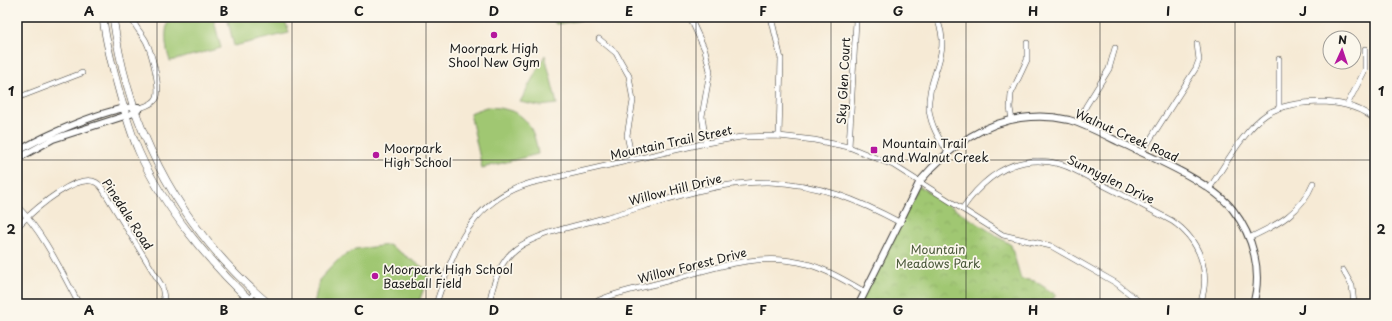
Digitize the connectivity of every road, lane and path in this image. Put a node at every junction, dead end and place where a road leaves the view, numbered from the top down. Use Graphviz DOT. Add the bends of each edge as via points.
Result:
graph roads {
  1 [pos="103,17"];
  2 [pos="113,17"];
  3 [pos="132,17"];
  4 [pos="688,17"];
  5 [pos="771,17"];
  6 [pos="854,17"];
  7 [pos="936,17"];
  8 [pos="599,39"];
  9 [pos="1027,42"];
  10 [pos="1197,44"];
  11 [pos="1114,48"];
  12 [pos="1365,49"];
  13 [pos="1279,59"];
  14 [pos="82,74"];
  15 [pos="17,98"];
  16 [pos="1347,105"];
  17 [pos="136,109"];
  18 [pos="1279,109"];
  19 [pos="124,112"];
  20 [pos="1012,120"];
  21 [pos="1375,120"];
  22 [pos="1078,123"];
  23 [pos="779,136"];
  24 [pos="706,143"];
  25 [pos="848,147"];
  26 [pos="17,152"];
  27 [pos="948,152"];
  28 [pos="1142,152"];
  29 [pos="17,159"];
  30 [pos="632,160"];
  31 [pos="920,181"];
  32 [pos="1313,183"];
  33 [pos="1208,189"];
  34 [pos="17,206"];
  35 [pos="962,209"];
  36 [pos="27,216"];
  37 [pos="901,223"];
  38 [pos="17,227"];
  39 [pos="1249,238"];
  40 [pos="1343,270"];
  41 [pos="255,292"];
  42 [pos="865,292"];
  43 [pos="1136,299"];
  44 [pos="249,302"];
  45 [pos="1254,303"];
  46 [pos="79,304"];
  47 [pos="162,304"];
  48 [pos="269,304"];
  49 [pos="436,304"];
  50 [pos="489,304"];
  51 [pos="591,304"];
  52 [pos="859,304"];
  53 [pos="1200,304"];
  54 [pos="1266,304"];
  55 [pos="1354,304"];
  1 -- 19 [label="main road" via="106,42"];
  2 -- 17 [label="main road" via="119,53"];
  3 -- 17 [label="street" via="134,26 146,43 159,94 156,100"];
  4 -- 24 [label="street" via="705,50 710,71 702,116"];
  5 -- 23 [label="street" via="781,60"];
  6 -- 25 [label="street, Sky Glen Court" via="856,21"];
  7 -- 27 [label="street" via="942,31 941,55 931,86 929,110 934,130"];
  8 -- 30 [label="street" via="616,53 629,76 633,101 627,135"];
  9 -- 20 [label="street" via="1027,60 1011,94"];
  10 -- 28 [label="street" via="1199,60 1196,68"];
  11 -- 22 [label="street" via="1109,69"];
  12 -- 16 [label="street" via="1365,70"];
  13 -- 18 [label="street"];
  14 -- 15 [label="street"];
  16 -- 18 [label="street" via="1316,102"];
  16 -- 21 [label="street"];
  17 -- 19 [label="street"];
  17 -- 41 [label="main road" via="159,169 175,197 208,243"];
  18 -- 33 [label="street" via="1268,113 1252,129"];
  19 -- 26 [label="street" via="51,134"];
  19 -- 29 [label="street" via="53,139"];
  19 -- 44 [label="main road" via="139,153 174,211 201,247"];
  20 -- 22 [label="street, Walnut Creek Road" via="1053,117"];
  20 -- 27 [label="street, Walnut Creek Road" via="977,133"];
  22 -- 28 [label="street, Walnut Creek Road"];
  23 -- 24 [label="street, Mountain Trail Street" via="741,137"];
  23 -- 25 [label="street, Mountain Trail Street"];
  24 -- 30 [label="street, Mountain Trail Street"];
  25 -- 31 [label="street, Mountain Trail Street" via="893,165"];
  27 -- 31 [label="street, Walnut Creek Road"];
  28 -- 33 [label="street, Walnut Creek Road"];
  30 -- 49 [label="street, Mountain Trail Street" via="531,183 513,189 491,202 476,216 449,262"];
  31 -- 35 [label="street, Mountain Trail Street"];
  31 -- 37 [label="street, Walnut Creek Road"];
  32 -- 39 [label="street" via="1308,195 1290,215 1271,228"];
  33 -- 39 [label="street, Walnut Creek Road" via="1233,210"];
  34 -- 36 [label="street"];
  35 -- 43 [label="street, Mountain Trail Street" via="1004,235 1050,246 1116,284"];
  35 -- 53 [label="street, Sunnyglen Drive" via="979,186 1004,169 1032,162 1060,164 1172,220 1186,232 1197,247 1203,266 1204,285"];
  36 -- 38 [label="street, Pinedale Road"];
  36 -- 46 [label="street"];
  36 -- 47 [label="street, Pinedale Road" via="70,186 85,180 97,182 162,286"];
  37 -- 42 [label="street, Walnut Creek Road"];
  37 -- 50 [label="street, Willow Hill Drive" via="870,206 808,186 770,182 718,187 576,226 526,243 510,254 503,263"];
  39 -- 45 [label="street, Walnut Creek Road" via="1258,268"];
  40 -- 55 [label="street" via="1352,286"];
  41 -- 44 [label="street"];
  41 -- 48 [label="main road"];
  42 -- 51 [label="street, Willow Forest Drive" via="808,265 762,259 719,266 610,296"];
  42 -- 52 [label="street, Walnut Creek Road"];
  45 -- 54 [label="street"];
}
